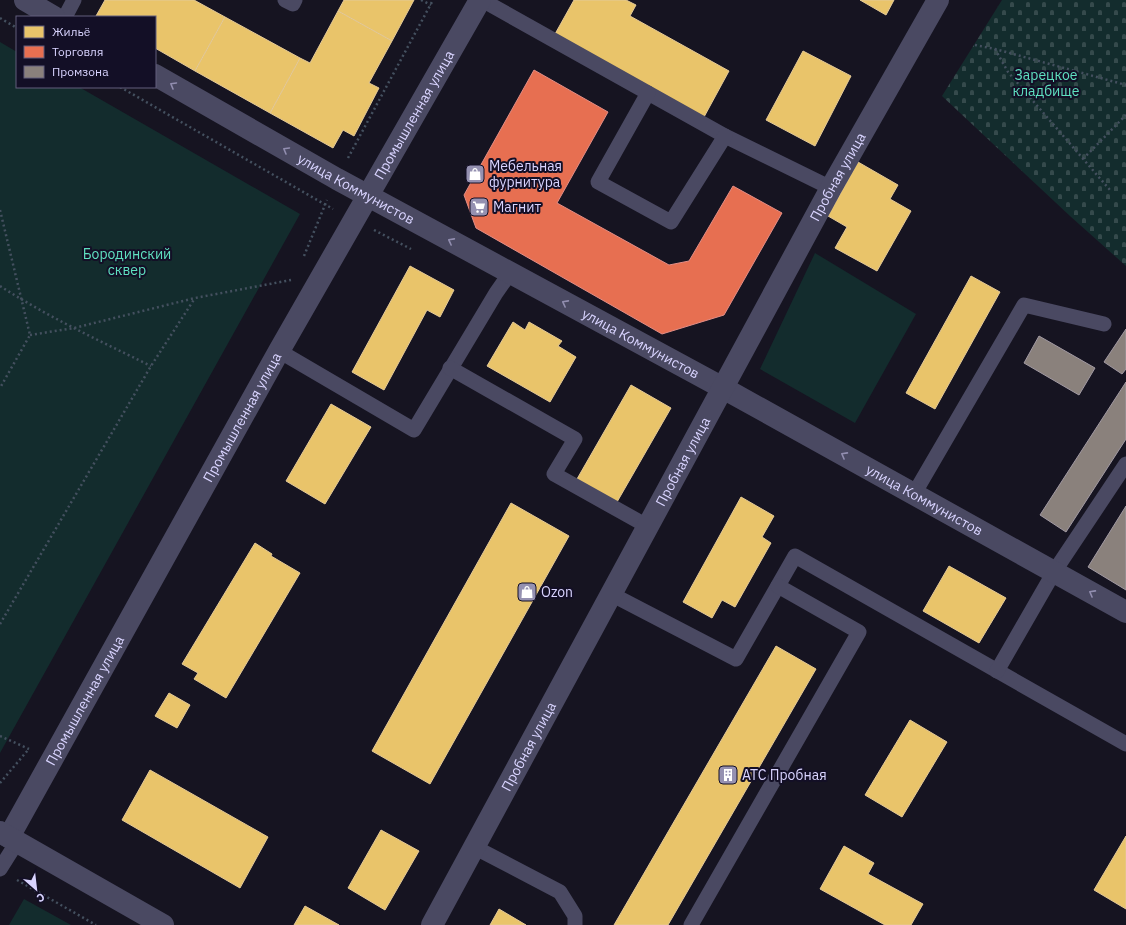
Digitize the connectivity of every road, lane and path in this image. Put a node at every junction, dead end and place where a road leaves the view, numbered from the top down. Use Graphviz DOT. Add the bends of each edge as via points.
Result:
graph roads {
  1 [pos="25,0"];
  2 [pos="74,0"];
  3 [pos="286,0"];
  4 [pos="295,0"];
  5 [pos="421,0"];
  6 [pos="433,0"];
  7 [pos="481,0"];
  8 [pos="938,0"];
  9 [pos="431,4"];
  10 [pos="52,16"];
  11 [pos="66,16"];
  12 [pos="0,18"];
  13 [pos="16,27"];
  14 [pos="975,45"];
  15 [pos="995,49"];
  16 [pos="156,76"];
  17 [pos="1126,85"];
  18 [pos="122,88"];
  19 [pos="648,93"];
  20 [pos="1126,115"];
  21 [pos="725,136"];
  22 [pos="1083,159"];
  23 [pos="337,179"];
  24 [pos="832,188"];
  25 [pos="1110,190"];
  26 [pos="368,196"];
  27 [pos="324,205"];
  28 [pos="0,210"];
  29 [pos="355,219"];
  30 [pos="303,259"];
  31 [pos="510,273"];
  32 [pos="0,286"];
  33 [pos="290,286"];
  34 [pos="195,298"];
  35 [pos="22,300"];
  36 [pos="1104,324"];
  37 [pos="74,328"];
  38 [pos="30,335"];
  39 [pos="279,351"];
  40 [pos="151,366"];
  41 [pos="450,368"];
  42 [pos="0,388"];
  43 [pos="723,388"];
  44 [pos="1126,464"];
  45 [pos="914,494"];
  46 [pos="648,526"];
  47 [pos="1054,572"];
  48 [pos="778,586"];
  49 [pos="611,594"];
  50 [pos="1126,612"];
  51 [pos="0,624"];
  52 [pos="997,671"];
  53 [pos="0,736"];
  54 [pos="1126,744"];
  55 [pos="0,782"];
  56 [pos="9,837"];
  57 [pos="474,847"];
  58 [pos="0,869"];
  59 [pos="14,878"];
  60 [pos="96,925"];
  61 [pos="163,925"];
  62 [pos="432,925"];
  63 [pos="575,925"];
  64 [pos="691,925"];
  1 -- 10 [label="street"];
  2 -- 11 [label="lane"];
  3 -- 4 [label="lane" via="293,4"];
  5 -- 9 [label="path"];
  6 -- 9 [label="path"];
  7 -- 19 [label="lane"];
  7 -- 26 [label="street, Промышленная улица"];
  8 -- 24 [label="street, Пробная улица"];
  9 -- 23 [label="path"];
  12 -- 13 [label="path"];
  14 -- 15 [label="path"];
  15 -- 17 [label="path"];
  15 -- 22 [label="path" via="1008,72"];
  23 -- 16 [label="street, улица Коммунистов, one-way"];
  18 -- 27 [label="path"];
  19 -- 21 [label="lane"];
  19 -- 21 [label="lane" via="598,182 604,186 671,222"];
  20 -- 22 [label="path"];
  21 -- 24 [label="lane"];
  22 -- 25 [label="path"];
  23 -- 26 [label="street, улица Коммунистов"];
  23 -- 27 [label="path"];
  24 -- 43 [label="street, Пробная улица"];
  26 -- 29 [label="street, Промышленная улица"];
  31 -- 26 [label="street, улица Коммунистов, one-way"];
  27 -- 29 [label="path"];
  27 -- 30 [label="path"];
  28 -- 35 [label="path"];
  29 -- 39 [label="street, Промышленная улица"];
  31 -- 41 [label="lane"];
  43 -- 31 [label="street, улица Коммунистов, one-way"];
  32 -- 35 [label="path"];
  33 -- 34 [label="path" via="294,279"];
  34 -- 37 [label="path"];
  34 -- 40 [label="path"];
  35 -- 37 [label="path"];
  35 -- 38 [label="path"];
  36 -- 45 [label="lane" via="1024,305"];
  37 -- 38 [label="path"];
  37 -- 40 [label="path"];
  38 -- 42 [label="path"];
  39 -- 41 [label="lane" via="414,430"];
  39 -- 56 [label="street, Промышленная улица"];
  40 -- 51 [label="path"];
  41 -- 46 [label="lane" via="575,439 554,474"];
  45 -- 43 [label="street, улица Коммунистов, one-way"];
  43 -- 46 [label="street, Пробная улица"];
  44 -- 47 [label="lane"];
  45 -- 47 [label="street, улица Коммунистов"];
  46 -- 49 [label="street, Пробная улица"];
  50 -- 47 [label="street, улица Коммунистов, one-way"];
  47 -- 52 [label="lane"];
  48 -- 49 [label="lane" via="736,659"];
  48 -- 52 [label="lane" via="795,556"];
  48 -- 64 [label="lane" via="859,632"];
  49 -- 57 [label="street, Пробная улица"];
  52 -- 54 [label="lane"];
  53 -- 55 [label="path" via="29,749"];
  56 -- 58 [label="lane"];
  56 -- 61 [label="street"];
  57 -- 62 [label="street, Пробная улица"];
  57 -- 63 [label="lane" via="560,892 575,916"];
  59 -- 60 [label="path"];
}
